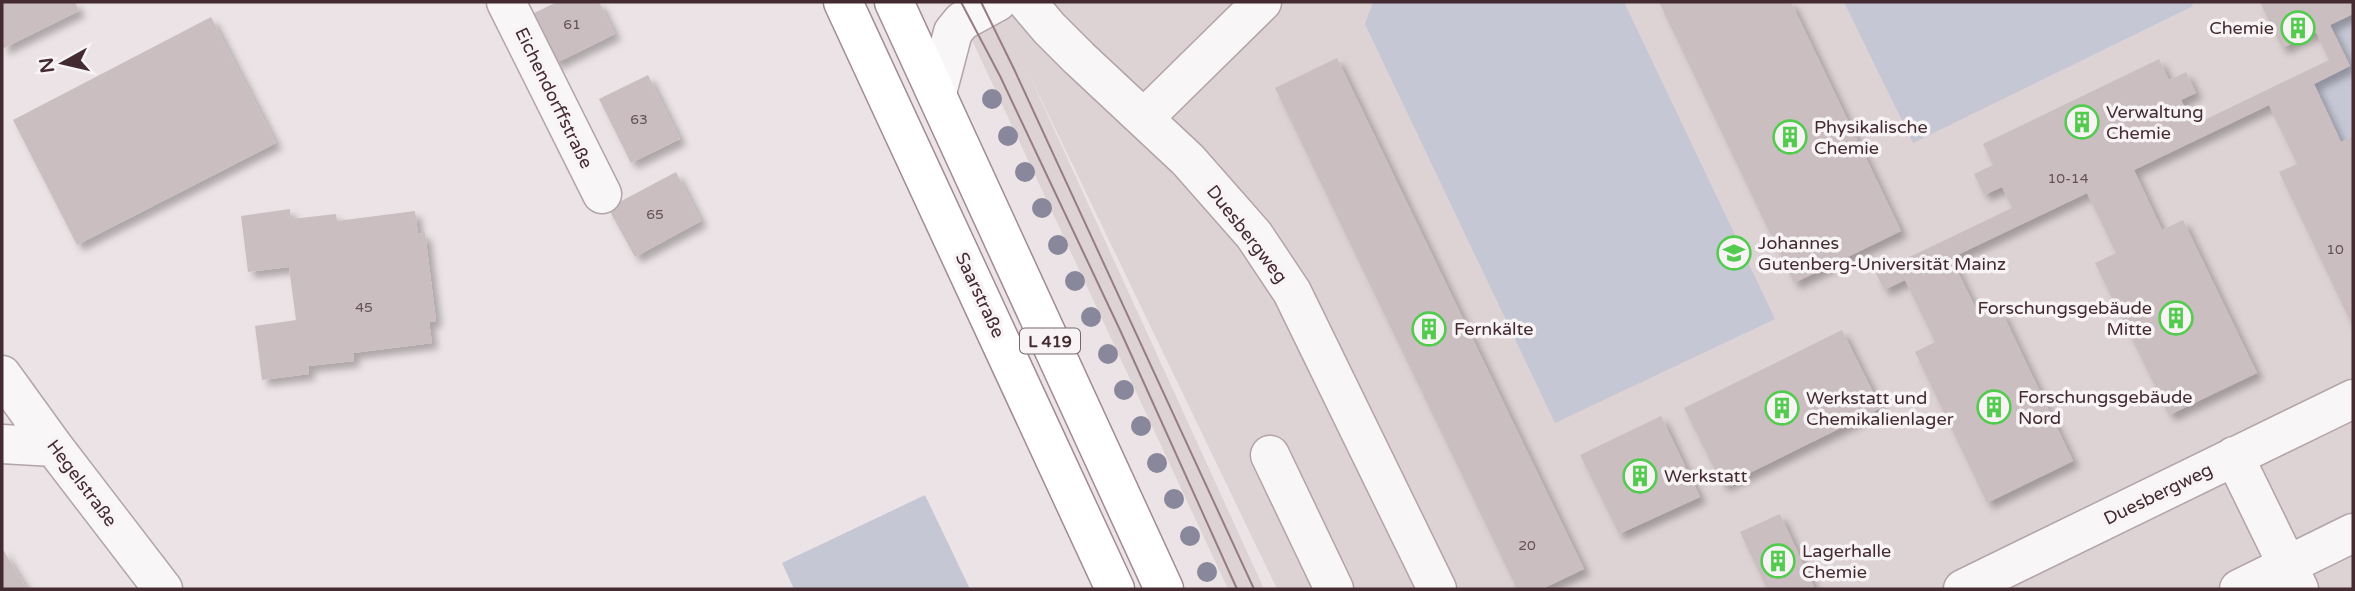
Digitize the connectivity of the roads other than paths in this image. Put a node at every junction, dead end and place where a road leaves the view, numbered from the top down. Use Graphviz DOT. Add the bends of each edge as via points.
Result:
graph roads {
  1 [pos="506,2"];
  2 [pos="843,2"];
  3 [pos="894,2"];
  4 [pos="997,2"];
  5 [pos="1027,2"];
  6 [pos="1262,2"];
  7 [pos="937,93"];
  8 [pos="1144,118"];
  9 [pos="602,194"];
  10 [pos="2,375"];
  11 [pos="2353,399"];
  12 [pos="2,444"];
  13 [pos="54,447"];
  14 [pos="1270,456"];
  15 [pos="2234,456"];
  16 [pos="2353,533"];
  17 [pos="2293,577"];
  18 [pos="1977,586"];
  19 [pos="163,589"];
  20 [pos="1115,589"];
  21 [pos="1164,589"];
  22 [pos="1334,589"];
  23 [pos="1437,589"];
  24 [pos="2239,589"];
  1 -- 9 [label="street, Eichendorffstraße"];
  2 -- 20 [label="highway, Saarstraße / L 419"];
  3 -- 7 [label="highway, L 419"];
  4 -- 7 [label="street" via="962,21 953,32"];
  5 -- 8 [label="street, Duesbergweg"];
  6 -- 8 [label="street"];
  7 -- 21 [label="highway, L 419"];
  8 -- 23 [label="street, Duesbergweg" via="1245,226 1292,292"];
  10 -- 13 [label="street, Hegelstraße"];
  11 -- 15 [label="street, Duesbergweg"];
  12 -- 13 [label="street"];
  13 -- 19 [label="street, Hegelstraße"];
  14 -- 22 [label="street"];
  15 -- 17 [label="street"];
  15 -- 18 [label="street, Duesbergweg"];
  16 -- 17 [label="street"];
  17 -- 24 [label="street"];
}
